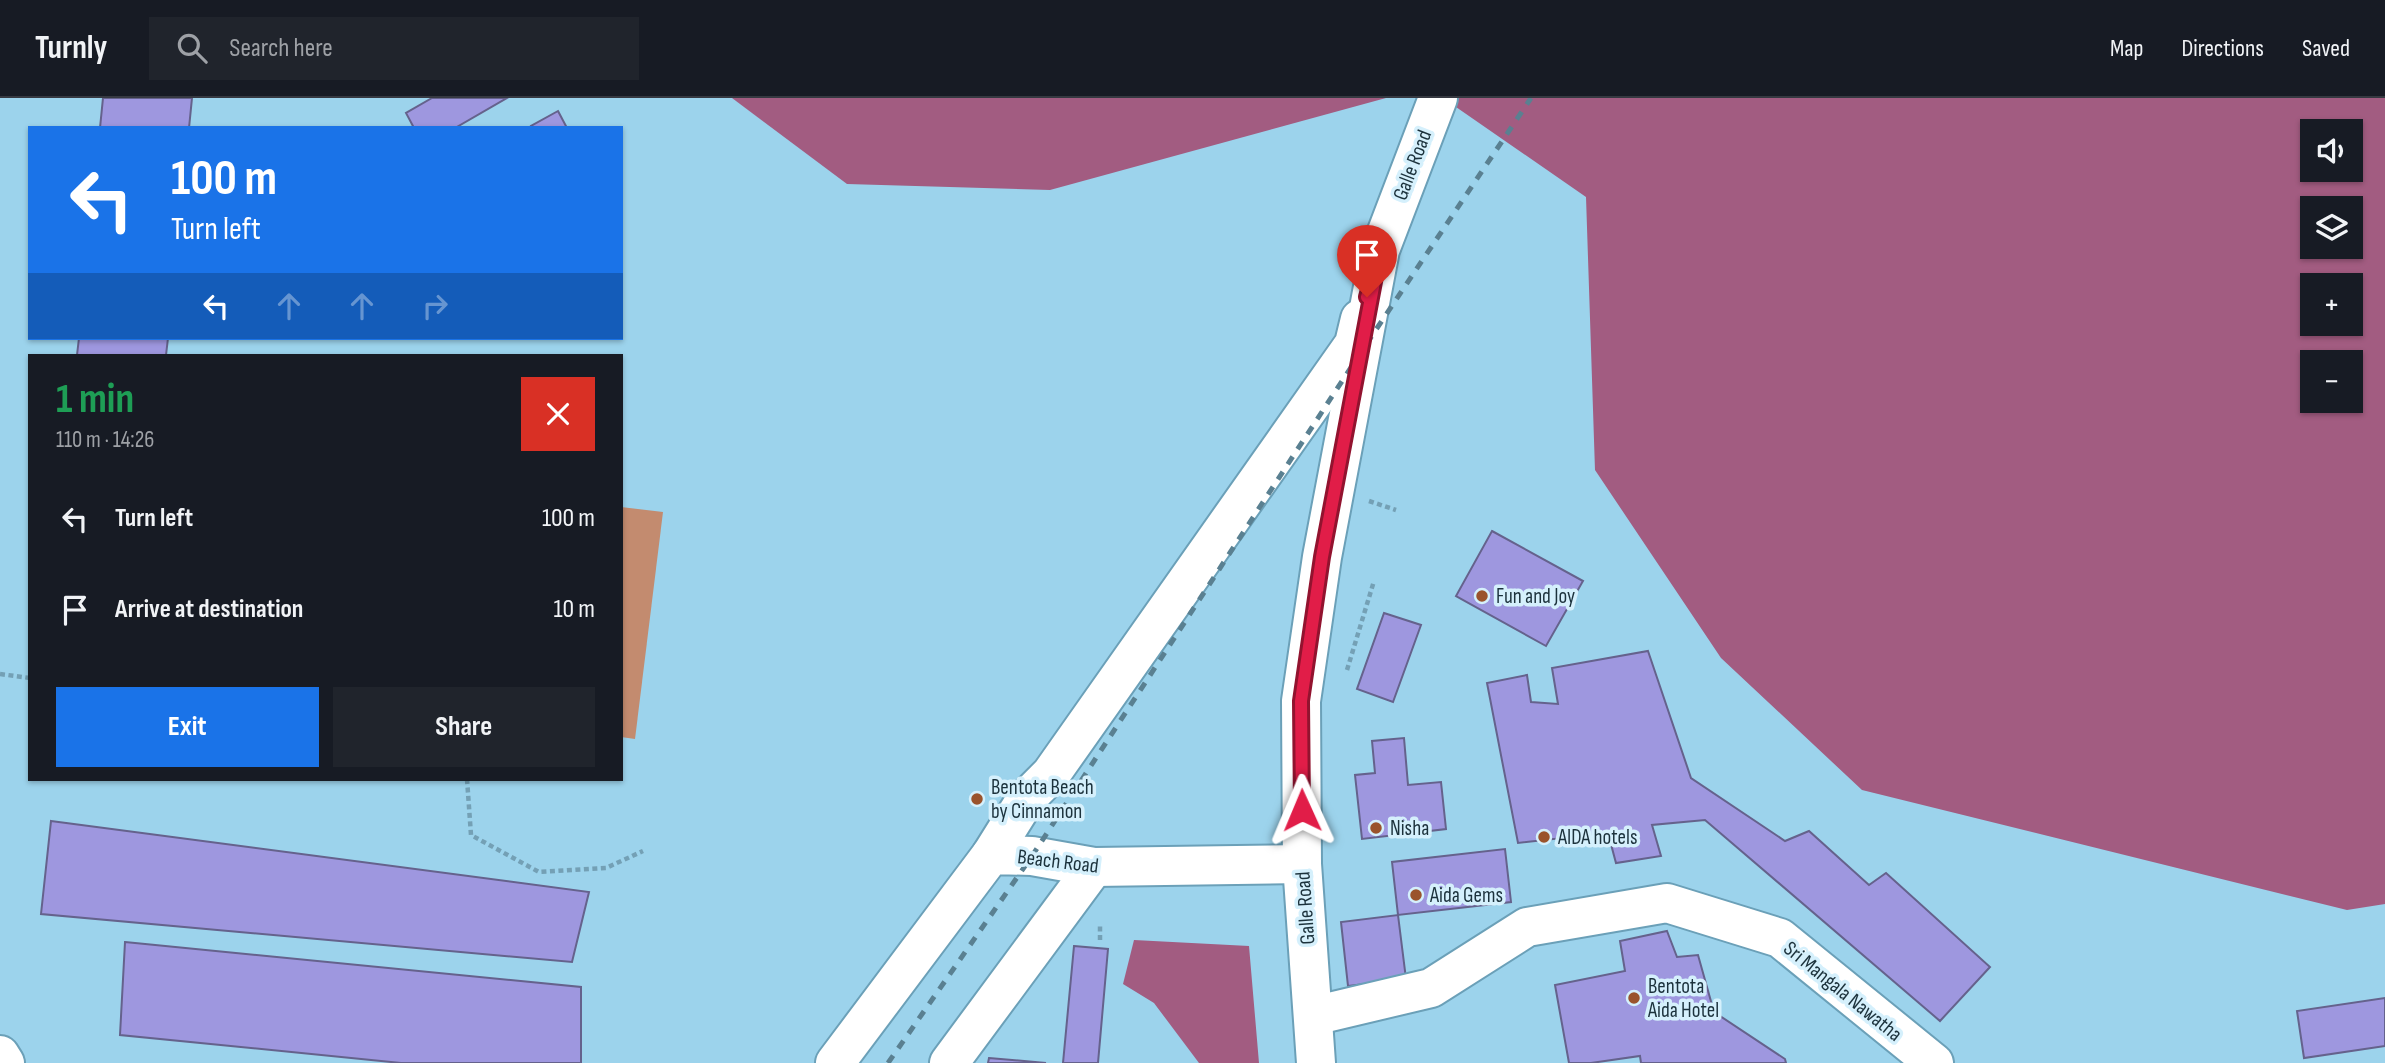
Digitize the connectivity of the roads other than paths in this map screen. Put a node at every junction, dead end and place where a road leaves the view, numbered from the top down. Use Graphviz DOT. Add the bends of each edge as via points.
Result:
graph roads {
  1 [pos="1438,98"];
  2 [pos="1380,250"];
  3 [pos="991,855"];
  4 [pos="1302,864"];
  5 [pos="1094,867"];
  6 [pos="1313,1016"];
  7 [pos="0,1055"];
  8 [pos="5,1063"];
  9 [pos="835,1063"];
  10 [pos="949,1063"];
  11 [pos="1316,1063"];
  12 [pos="1934,1063"];
  1 -- 2 [label="main road, Galle Road"];
  2 -- 3 [label="main road" via="1354,344 1051,774 1026,799"];
  2 -- 4 [label="main road, Galle Road" via="1322,557 1301,701"];
  3 -- 5 [label="main road, Beach Road" via="1032,856"];
  3 -- 9 [label="main road, Beach Road"];
  4 -- 5 [label="main road, Beach Road"];
  4 -- 6 [label="main road, Galle Road"];
  5 -- 10 [label="main road"];
  6 -- 11 [label="main road, Galle Road"];
  6 -- 12 [label="main road, Sri Mangala Nawatha" via="1432,988 1527,927 1668,902 1780,938"];
  7 -- 8 [label="main road"];
}
